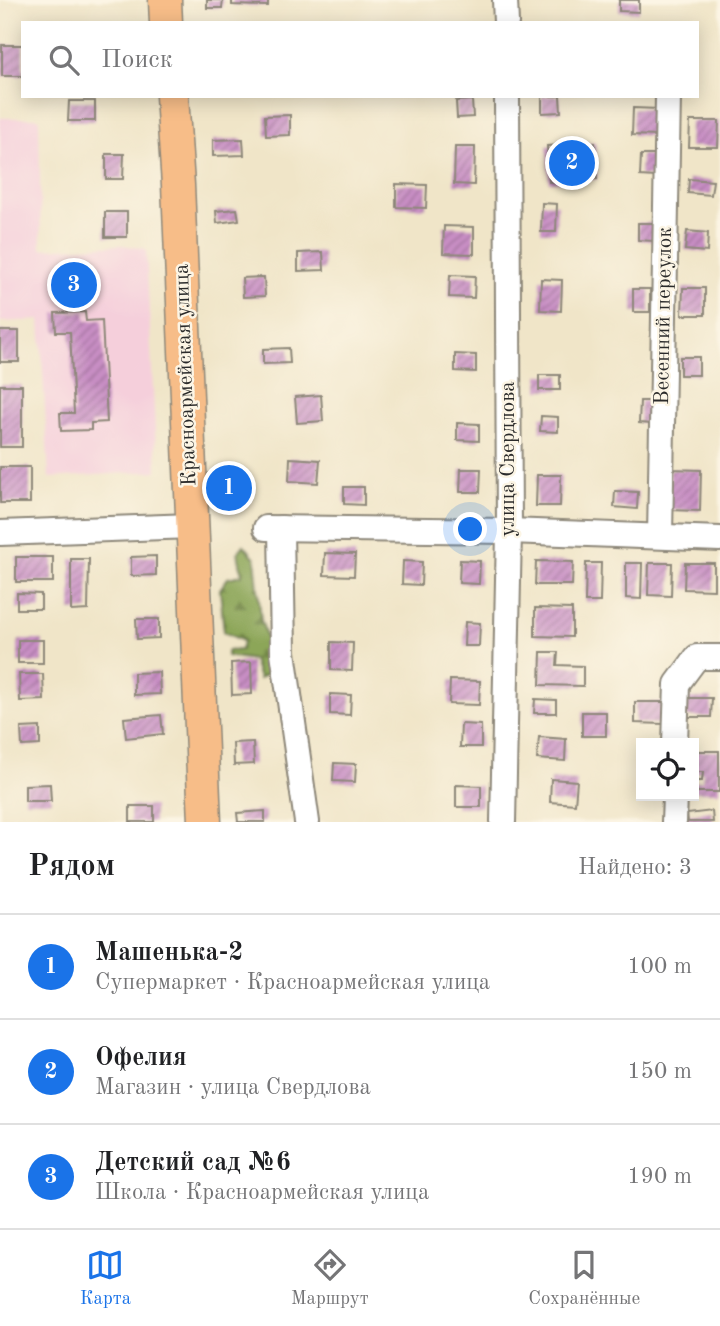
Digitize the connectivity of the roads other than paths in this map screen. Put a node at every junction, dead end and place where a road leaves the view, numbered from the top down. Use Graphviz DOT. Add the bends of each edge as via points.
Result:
graph roads {
  1 [pos="165,0"];
  2 [pos="505,0"];
  3 [pos="166,21"];
  4 [pos="506,21"];
  5 [pos="172,98"];
  6 [pos="507,98"];
  7 [pos="668,98"];
  8 [pos="192,526"];
  9 [pos="509,531"];
  10 [pos="0,533"];
  11 [pos="660,536"];
  12 [pos="720,539"];
  13 [pos="720,657"];
  14 [pos="676,738"];
  15 [pos="674,801"];
  16 [pos="205,822"];
  17 [pos="307,822"];
  18 [pos="503,822"];
  19 [pos="674,822"];
  1 -- 3 [label="main road"];
  2 -- 4 [label="street"];
  5 -- 8 [label="main road, Красноармейская улица"];
  6 -- 9 [label="street, улица Свердлова"];
  7 -- 11 [label="street, Весенний переулок"];
  8 -- 10 [label="street"];
  8 -- 16 [label="main road, Красноармейская улица"];
  9 -- 11 [label="street"];
  9 -- 17 [label="street" via="274,528 283,652"];
  9 -- 18 [label="street, улица Свердлова"];
  11 -- 12 [label="street"];
  13 -- 14 [label="street" via="698,657 677,684"];
  15 -- 19 [label="street"];
}
